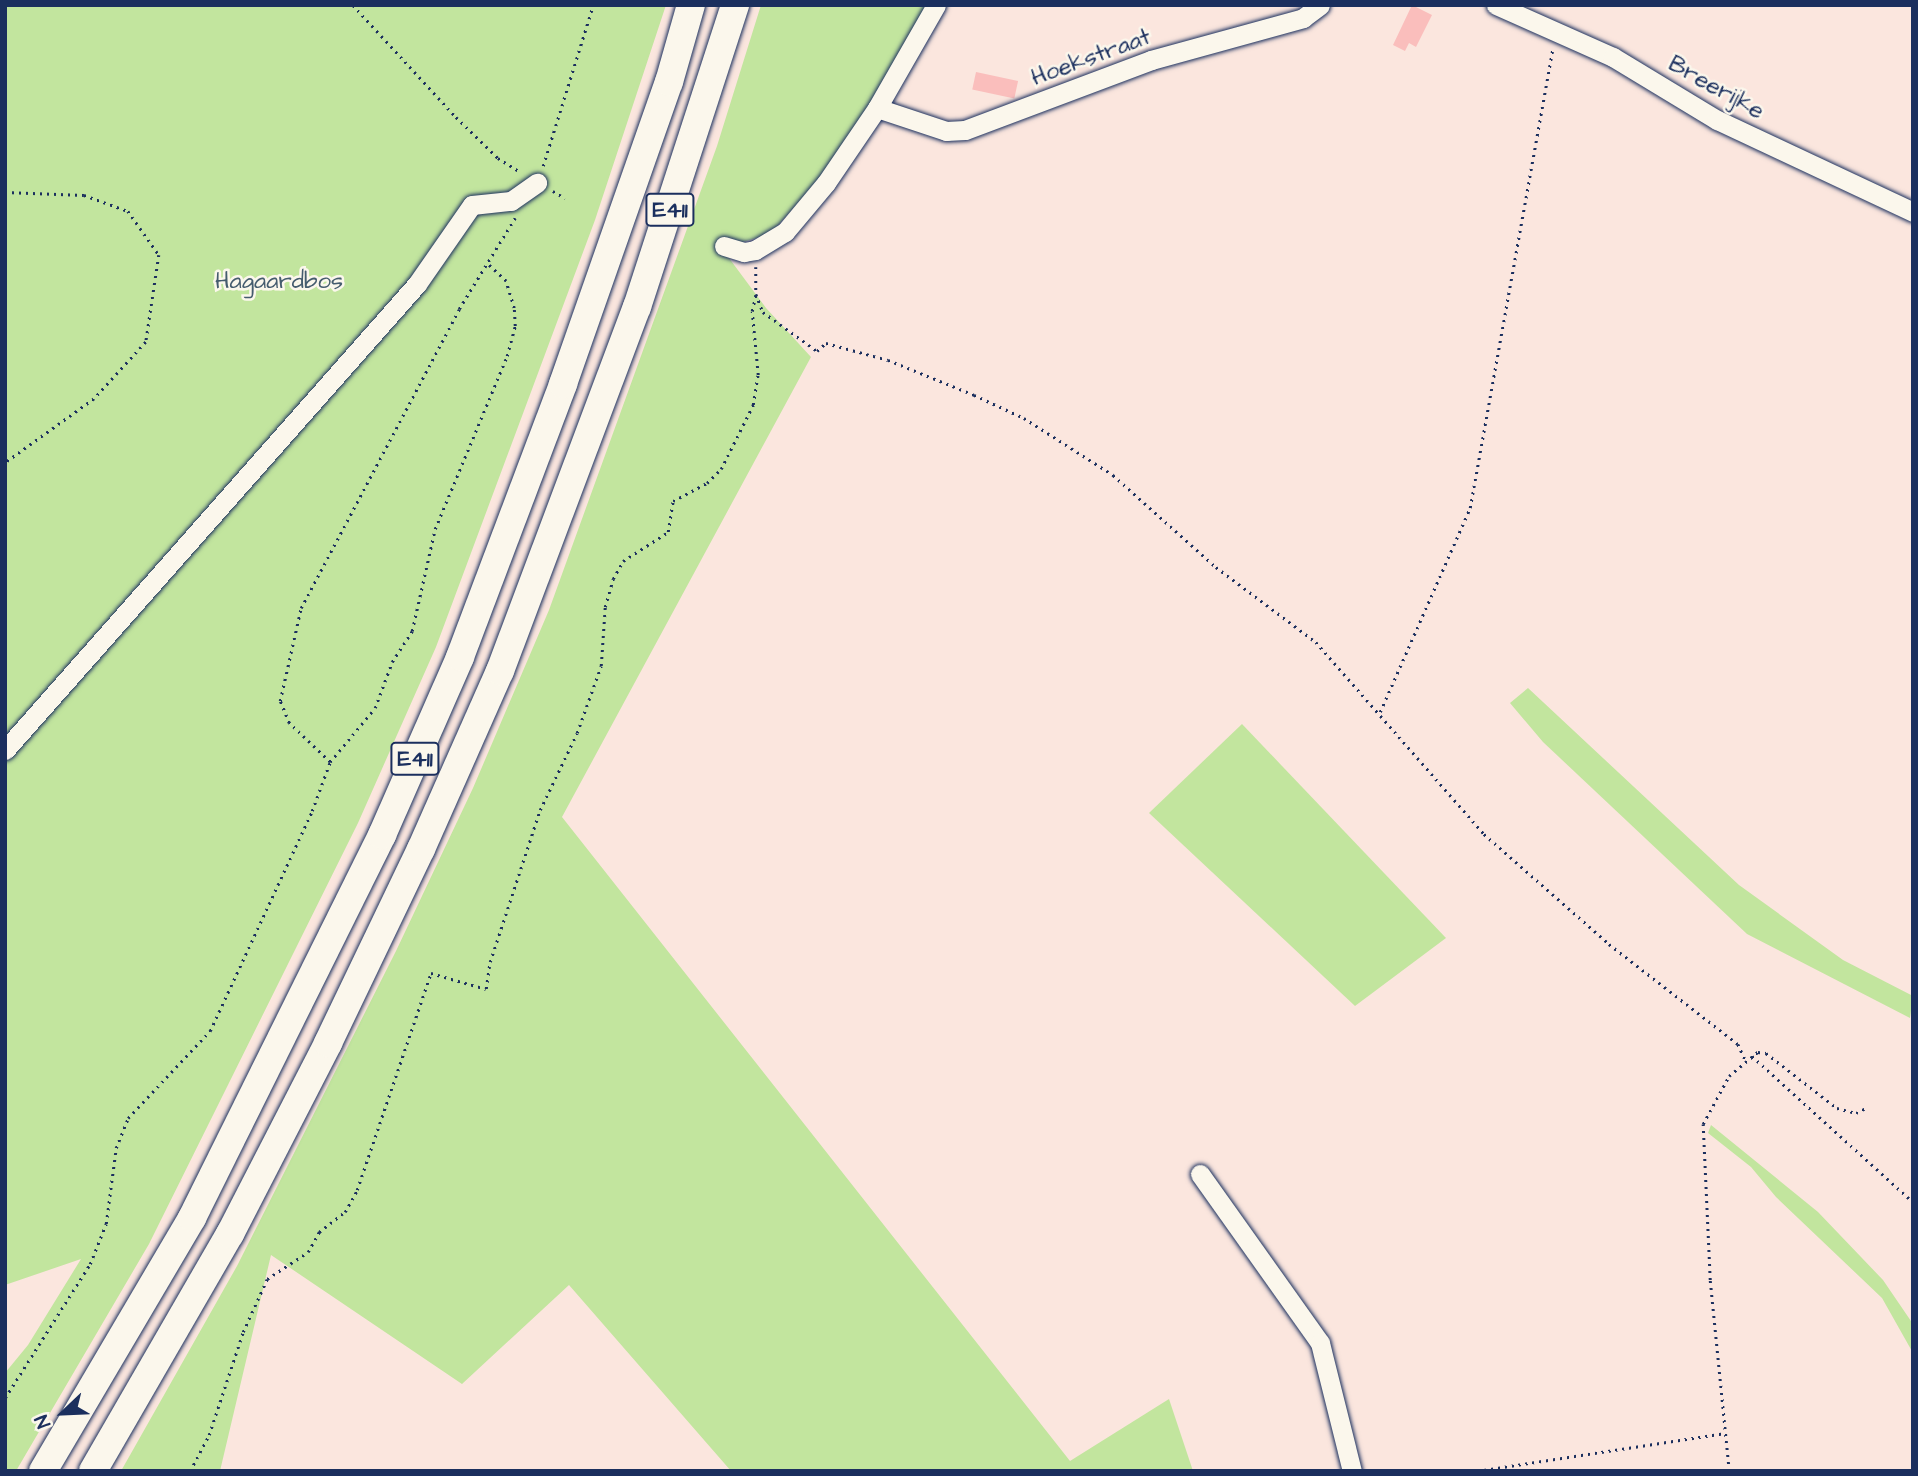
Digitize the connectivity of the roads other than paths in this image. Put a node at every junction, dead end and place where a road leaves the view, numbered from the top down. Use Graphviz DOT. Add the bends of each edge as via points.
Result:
graph roads {
  1 [pos="691,5"];
  2 [pos="735,5"];
  3 [pos="936,5"];
  4 [pos="1320,5"];
  5 [pos="1496,5"];
  6 [pos="877,108"];
  7 [pos="537,183"];
  8 [pos="1913,212"];
  9 [pos="724,246"];
  10 [pos="5,750"];
  11 [pos="1200,1174"];
  12 [pos="43,1471"];
  13 [pos="93,1471"];
  14 [pos="1352,1471"];
  1 -- 12 [label="highway, E411" via="669,82 563,384 460,657 382,835 192,1218"];
  2 -- 13 [label="highway, E411" via="637,307 500,671 328,1043 230,1234"];
  3 -- 6 [label="street"];
  4 -- 6 [label="street, Hoekstraat" via="1303,18 1151,60 965,130 946,131"];
  5 -- 8 [label="street, Breerijke" via="1613,57 1717,120"];
  6 -- 9 [label="street" via="777,239 744,253"];
  7 -- 10 [label="street" via="511,201 472,205 417,284"];
  11 -- 14 [label="street" via="1320,1343"];
}
